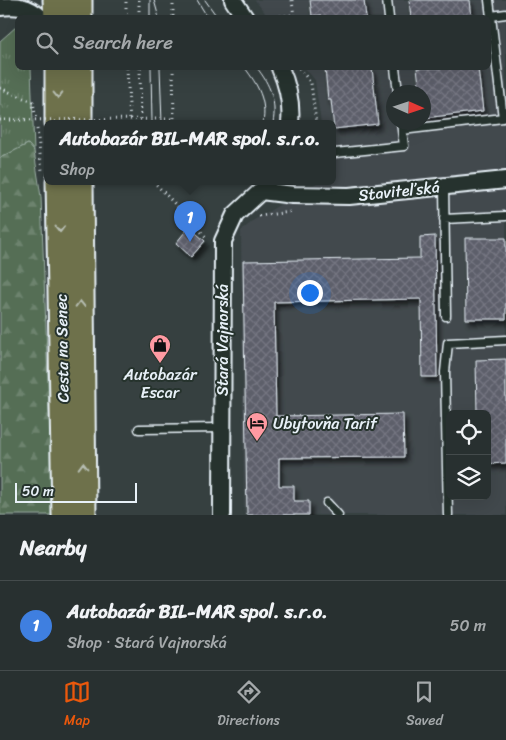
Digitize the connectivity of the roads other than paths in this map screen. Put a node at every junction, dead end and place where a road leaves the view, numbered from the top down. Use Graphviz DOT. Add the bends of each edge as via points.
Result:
graph roads {
  1 [pos="7,0"];
  2 [pos="56,0"];
  3 [pos="73,0"];
  4 [pos="79,0"];
  5 [pos="233,0"];
  6 [pos="387,0"];
  7 [pos="489,0"];
  8 [pos="0,7"];
  9 [pos="506,14"];
  10 [pos="36,15"];
  11 [pos="57,15"];
  12 [pos="78,15"];
  13 [pos="79,15"];
  14 [pos="243,15"];
  15 [pos="389,15"];
  16 [pos="491,15"];
  17 [pos="491,16"];
  18 [pos="58,70"];
  19 [pos="79,70"];
  20 [pos="281,70"];
  21 [pos="395,70"];
  22 [pos="397,85"];
  23 [pos="58,120"];
  24 [pos="79,120"];
  25 [pos="290,120"];
  26 [pos="431,124"];
  27 [pos="402,130"];
  28 [pos="336,153"];
  29 [pos="506,180"];
  30 [pos="59,185"];
  31 [pos="80,185"];
  32 [pos="264,186"];
  33 [pos="444,186"];
  34 [pos="506,216"];
  35 [pos="444,219"];
  36 [pos="446,316"];
  37 [pos="506,340"];
  38 [pos="222,428"];
  39 [pos="140,429"];
  40 [pos="327,503"];
  41 [pos="64,515"];
  42 [pos="83,515"];
  43 [pos="222,515"];
  44 [pos="338,515"];
  45 [pos="448,515"];
  1 -- 8 [label="street"];
  2 -- 11 [label="main road"];
  3 -- 12 [label="street"];
  4 -- 13 [label="main road"];
  5 -- 14 [label="street"];
  6 -- 15 [label="lane"];
  7 -- 16 [label="lane"];
  8 -- 10 [label="street" via="24,7"];
  9 -- 17 [label="lane"];
  17 -- 26 [label="lane" via="502,118"];
  18 -- 23 [label="main road, one-way"];
  19 -- 24 [label="main road"];
  20 -- 25 [label="street" via="287,83"];
  21 -- 22 [label="lane"];
  27 -- 28 [label="lane" via="404,146"];
  29 -- 33 [label="street, Staviteľská"];
  30 -- 41 [label="main road, Cesta na Senec, one-way"];
  42 -- 31 [label="main road, Cesta na Senec, one-way"];
  32 -- 33 [label="street, Staviteľská" via="294,195 349,196"];
  32 -- 38 [label="street, Stará Vajnorská" via="235,215 223,241"];
  33 -- 35 [label="lane"];
  34 -- 35 [label="lane"];
  35 -- 36 [label="lane"];
  37 -- 45 [label="lane" via="448,343 444,372"];
  38 -- 39 [label="lane"];
  38 -- 43 [label="street, Stará Vajnorská"];
  40 -- 44 [label="lane"];
}
